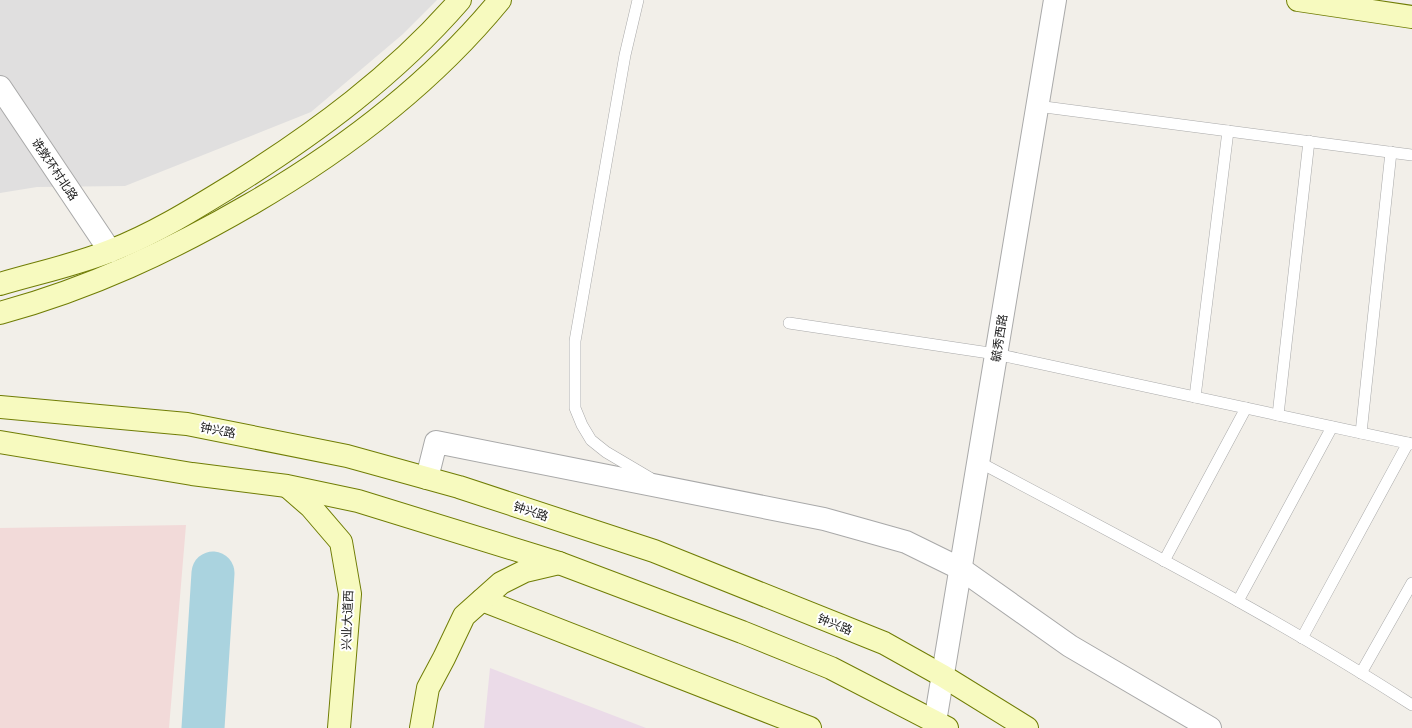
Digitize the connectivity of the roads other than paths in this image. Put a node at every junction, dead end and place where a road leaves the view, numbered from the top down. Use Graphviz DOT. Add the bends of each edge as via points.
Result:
graph roads {
  1 [pos="460,0"];
  2 [pos="500,0"];
  3 [pos="638,0"];
  4 [pos="1055,0"];
  5 [pos="1298,0"];
  6 [pos="1412,16"];
  7 [pos="0,87"];
  8 [pos="1038,106"];
  9 [pos="1228,131"];
  10 [pos="1309,141"];
  11 [pos="1391,152"];
  12 [pos="1412,155"];
  13 [pos="110,251"];
  14 [pos="0,284"];
  15 [pos="0,313"];
  16 [pos="789,323"];
  17 [pos="996,354"];
  18 [pos="1195,397"];
  19 [pos="0,407"];
  20 [pos="1246,408"];
  21 [pos="1278,415"];
  22 [pos="1332,426"];
  23 [pos="1361,433"];
  24 [pos="0,442"];
  25 [pos="1410,444"];
  26 [pos="978,462"];
  27 [pos="426,478"];
  28 [pos="288,486"];
  29 [pos="668,488"];
  30 [pos="1164,561"];
  31 [pos="560,563"];
  32 [pos="961,569"];
  33 [pos="1412,583"];
  34 [pos="482,600"];
  35 [pos="1238,601"];
  36 [pos="1302,638"];
  37 [pos="1361,673"];
  38 [pos="943,676"];
  39 [pos="1412,705"];
  40 [pos="939,726"];
  41 [pos="339,728"];
  42 [pos="421,728"];
  43 [pos="810,728"];
  44 [pos="1027,728"];
  45 [pos="1210,728"];
  1 -- 13 [label="main road" via="401,60 334,118 287,152 170,223"];
  2 -- 15 [label="main road" via="445,60 401,101 308,170 202,233 152,258 36,303"];
  3 -- 29 [label="lane" via="625,55 575,341 575,408 591,440 606,452"];
  4 -- 8 [label="street, 毓秀西路"];
  5 -- 6 [label="main road"];
  7 -- 13 [label="street, 诜敦环村北路"];
  8 -- 9 [label="lane"];
  8 -- 17 [label="street, 毓秀西路"];
  9 -- 10 [label="lane"];
  9 -- 18 [label="lane"];
  10 -- 11 [label="lane"];
  10 -- 21 [label="lane"];
  11 -- 12 [label="lane"];
  11 -- 23 [label="lane"];
  13 -- 14 [label="main road"];
  16 -- 17 [label="lane"];
  17 -- 18 [label="lane"];
  17 -- 26 [label="street, 毓秀西路"];
  18 -- 20 [label="lane"];
  19 -- 27 [label="main road, 钟兴路" via="187,424 347,456"];
  20 -- 21 [label="lane"];
  20 -- 30 [label="lane"];
  21 -- 22 [label="lane"];
  22 -- 23 [label="lane"];
  22 -- 35 [label="lane"];
  23 -- 25 [label="lane"];
  24 -- 28 [label="main road" via="192,474"];
  25 -- 36 [label="lane"];
  26 -- 30 [label="lane"];
  26 -- 32 [label="street, 毓秀西路"];
  27 -- 29 [label="street" via="436,442"];
  27 -- 38 [label="main road, 钟兴路" via="654,551 884,643"];
  28 -- 31 [label="main road" via="358,501"];
  28 -- 41 [label="main road, 兴业大道西" via="341,542 350,594"];
  29 -- 32 [label="street" via="824,519 906,542"];
  30 -- 35 [label="lane"];
  31 -- 34 [label="main road" via="525,571 501,583"];
  31 -- 40 [label="main road" via="831,668"];
  32 -- 38 [label="street, 毓秀西路"];
  32 -- 45 [label="street" via="1070,646"];
  33 -- 37 [label="lane"];
  34 -- 42 [label="main road" via="464,616 428,688"];
  34 -- 43 [label="main road"];
  35 -- 36 [label="lane"];
  36 -- 37 [label="lane"];
  37 -- 39 [label="lane"];
  38 -- 40 [label="street, 毓秀西路"];
  38 -- 44 [label="main road, 钟兴路"];
}
